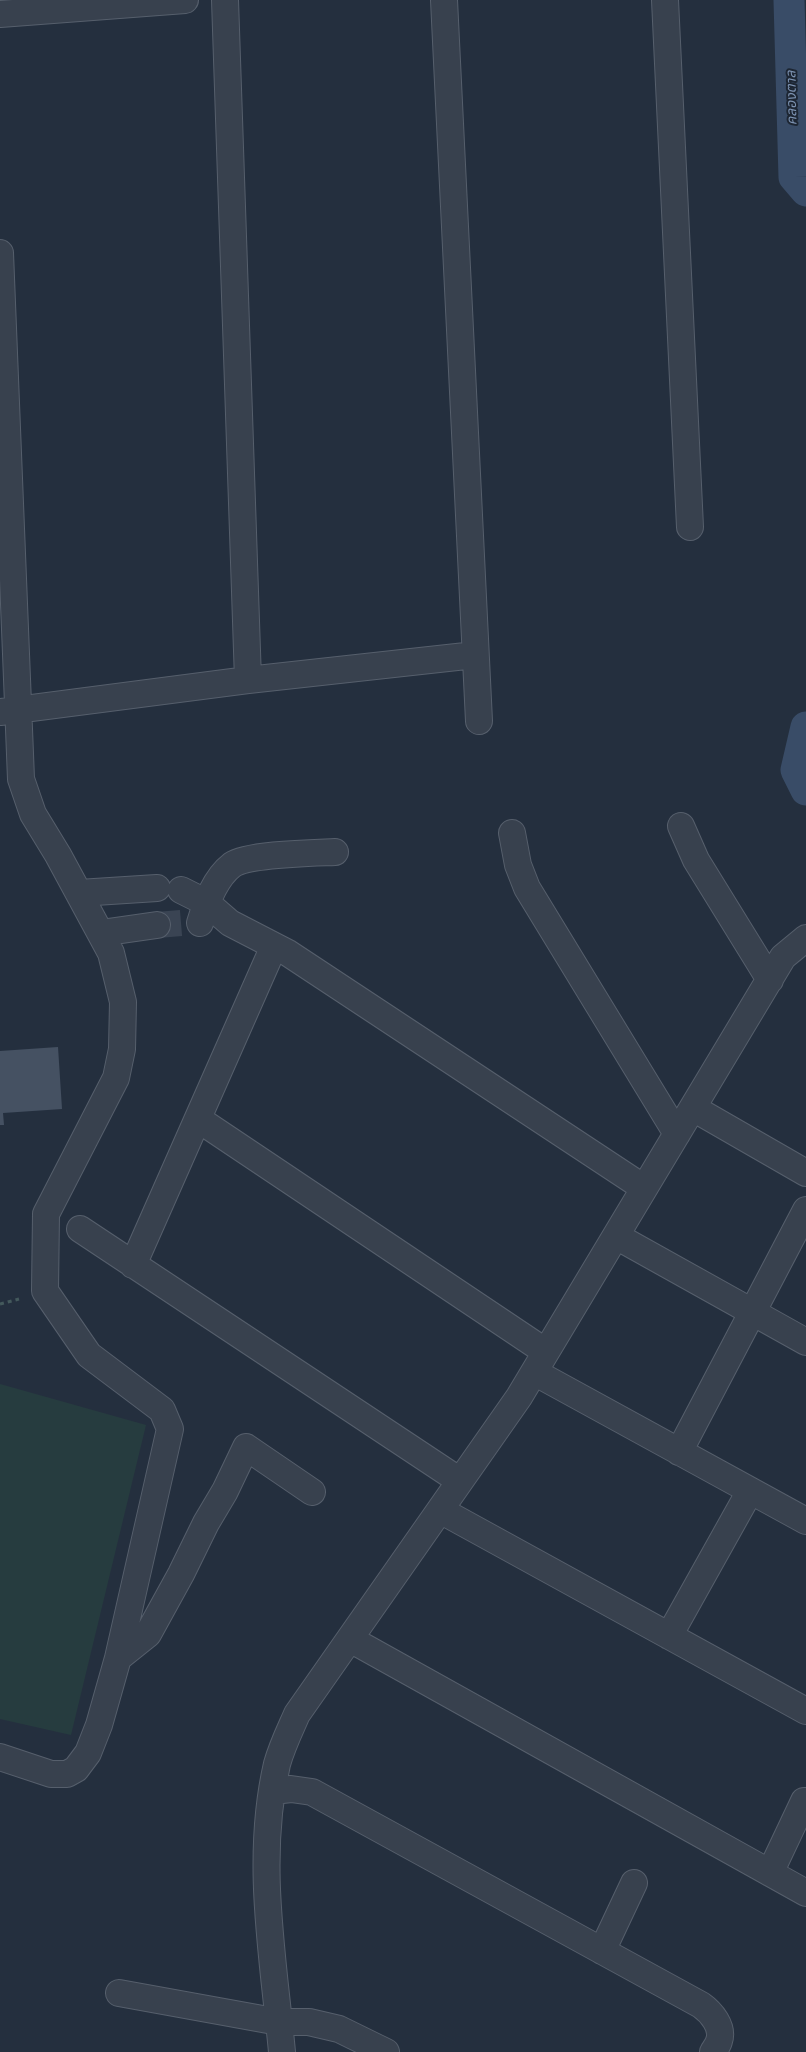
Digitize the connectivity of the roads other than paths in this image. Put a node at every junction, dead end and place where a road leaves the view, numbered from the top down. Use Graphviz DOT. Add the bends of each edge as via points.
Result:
graph roads {
  1 [pos="185,0"];
  2 [pos="225,0"];
  3 [pos="444,0"];
  4 [pos="665,0"];
  5 [pos="0,14"];
  6 [pos="0,253"];
  7 [pos="690,526"];
  8 [pos="475,655"];
  9 [pos="248,680"];
  10 [pos="8,712"];
  11 [pos="478,721"];
  12 [pos="681,826"];
  13 [pos="512,833"];
  14 [pos="335,852"];
  15 [pos="79,893"];
  16 [pos="186,918"];
  17 [pos="101,934"];
  18 [pos="806,938"];
  19 [pos="274,946"];
  20 [pos="770,980"];
  21 [pos="693,1108"];
  22 [pos="198,1119"];
  23 [pos="677,1134"];
  24 [pos="806,1173"];
  25 [pos="644,1188"];
  26 [pos="806,1210"];
  27 [pos="80,1229"];
  28 [pos="616,1236"];
  29 [pos="133,1264"];
  30 [pos="753,1312"];
  31 [pos="806,1342"];
  32 [pos="540,1362"];
  33 [pos="679,1452"];
  34 [pos="460,1481"];
  35 [pos="750,1491"];
  36 [pos="312,1492"];
  37 [pos="440,1510"];
  38 [pos="806,1521"];
  39 [pos="669,1636"];
  40 [pos="350,1639"];
  41 [pos="118,1658"];
  42 [pos="806,1711"];
  43 [pos="0,1757"];
  44 [pos="273,1791"];
  45 [pos="804,1801"];
  46 [pos="770,1873"];
  47 [pos="634,1884"];
  48 [pos="806,1893"];
  49 [pos="602,1951"];
  50 [pos="119,1993"];
  51 [pos="279,2022"];
  52 [pos="282,2052"];
  53 [pos="386,2052"];
  54 [pos="713,2052"];
  1 -- 5 [label="street"];
  2 -- 9 [label="street"];
  3 -- 8 [label="street"];
  4 -- 7 [label="street"];
  6 -- 10 [label="street"];
  8 -- 9 [label="street"];
  8 -- 11 [label="street"];
  9 -- 10 [label="street"];
  10 -- 15 [label="street" via="21,779 33,814"];
  12 -- 20 [label="street" via="696,860"];
  13 -- 23 [label="street" via="527,888"];
  14 -- 16 [label="street" via="247,859 232,865"];
  15 -- 16 [label="street" via="169,889"];
  15 -- 17 [label="street"];
  16 -- 17 [label="street"];
  16 -- 19 [label="street" via="230,923"];
  17 -- 41 [label="street" via="111,953 123,1002 122,1049 116,1078 46,1214 45,1291 89,1355 162,1410 170,1430"];
  18 -- 20 [label="street" via="783,957"];
  19 -- 22 [label="street"];
  19 -- 25 [label="street"];
  20 -- 21 [label="street"];
  21 -- 23 [label="street"];
  21 -- 24 [label="street"];
  22 -- 29 [label="street"];
  22 -- 32 [label="street"];
  23 -- 25 [label="street"];
  25 -- 28 [label="street"];
  26 -- 30 [label="street"];
  27 -- 29 [label="street"];
  28 -- 30 [label="street"];
  28 -- 32 [label="street"];
  29 -- 34 [label="street"];
  30 -- 31 [label="street"];
  30 -- 33 [label="street"];
  32 -- 33 [label="street"];
  32 -- 34 [label="street"];
  33 -- 35 [label="street"];
  34 -- 37 [label="street"];
  35 -- 38 [label="street"];
  35 -- 39 [label="street"];
  36 -- 41 [label="street" via="246,1447 148,1634"];
  37 -- 39 [label="street"];
  37 -- 40 [label="street"];
  39 -- 42 [label="street"];
  40 -- 44 [label="street" via="298,1714 278,1763"];
  40 -- 46 [label="street"];
  41 -- 43 [label="street" via="99,1725 88,1753 76,1769 67,1774 52,1774"];
  44 -- 49 [label="street" via="312,1792"];
  44 -- 51 [label="street" via="266,1850 266,1887"];
  45 -- 46 [label="street"];
  46 -- 48 [label="street"];
  47 -- 49 [label="street"];
  49 -- 54 [label="street" via="710,2011 720,2031 720,2041"];
  50 -- 51 [label="street"];
  51 -- 52 [label="street"];
  51 -- 53 [label="street" via="309,2022 339,2029"];
}
